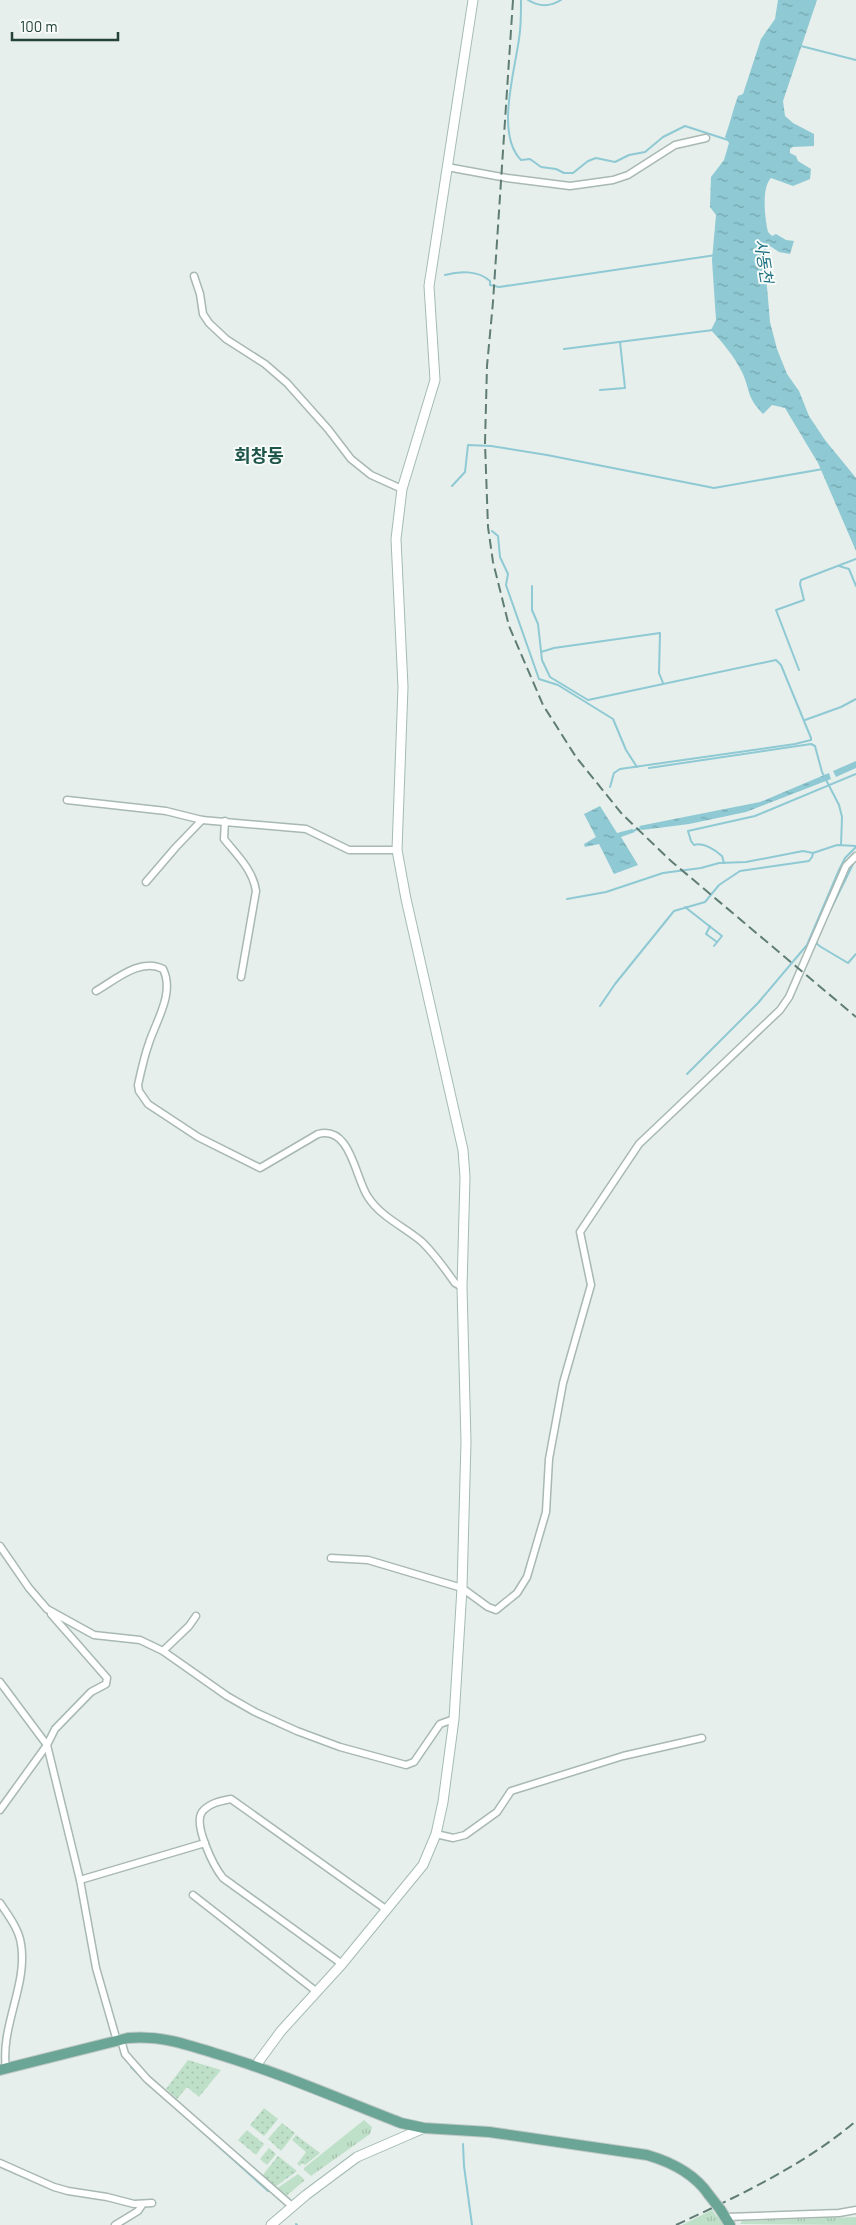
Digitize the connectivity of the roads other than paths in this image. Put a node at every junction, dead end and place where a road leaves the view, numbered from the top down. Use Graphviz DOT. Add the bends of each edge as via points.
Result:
graph roads {
  1 [pos="472,0"];
  2 [pos="706,138"];
  3 [pos="447,167"];
  4 [pos="194,276"];
  5 [pos="402,489"];
  6 [pos="67,800"];
  7 [pos="202,820"];
  8 [pos="225,821"];
  9 [pos="397,850"];
  10 [pos="856,856"];
  11 [pos="146,882"];
  12 [pos="241,977"];
  13 [pos="96,991"];
  14 [pos="462,1287"];
  15 [pos="0,1546"];
  16 [pos="331,1558"];
  17 [pos="462,1588"];
  18 [pos="48,1609"];
  19 [pos="196,1616"];
  20 [pos="162,1651"];
  21 [pos="0,1682"];
  22 [pos="454,1719"];
  23 [pos="702,1738"];
  24 [pos="47,1745"];
  25 [pos="0,1810"];
  26 [pos="436,1834"];
  27 [pos="205,1843"];
  28 [pos="80,1880"];
  29 [pos="193,1894"];
  30 [pos="0,1903"];
  31 [pos="386,1910"];
  32 [pos="342,1964"];
  33 [pos="316,1992"];
  34 [pos="119,2040"];
  35 [pos="256,2065"];
  36 [pos="3,2069"];
  37 [pos="424,2128"];
  38 [pos="0,2163"];
  39 [pos="152,2203"];
  40 [pos="142,2205"];
  41 [pos="293,2207"];
  42 [pos="856,2210"];
  43 [pos="725,2217"];
  44 [pos="115,2225"];
  45 [pos="271,2225"];
  1 -- 3 [label="main road"];
  2 -- 3 [label="street" via="676,145 628,175 570,186"];
  3 -- 5 [label="main road" via="429,286 435,380"];
  4 -- 5 [label="street" via="202,314 210,323 226,339 287,382 351,459 370,475"];
  5 -- 9 [label="main road" via="396,539 404,687"];
  6 -- 7 [label="street" via="166,811"];
  7 -- 8 [label="street"];
  7 -- 11 [label="street"];
  8 -- 9 [label="street" via="306,830 349,850"];
  8 -- 12 [label="street" via="224,839 239,855 256,891"];
  9 -- 14 [label="main road" via="462,1150 465,1177"];
  10 -- 17 [label="street" via="846,866 789,997 780,1010 639,1144 580,1232 591,1285 563,1382 549,1458 546,1512 527,1577 517,1593 496,1610 488,1608"];
  13 -- 14 [label="street" via="144,965 163,969 167,982 165,998 138,1085 148,1104 198,1137 260,1168 318,1134 323,1132 337,1136 347,1147 362,1185 379,1211 422,1242 455,1283"];
  14 -- 17 [label="main road" via="466,1442"];
  15 -- 18 [label="street"];
  16 -- 17 [label="street" via="368,1560"];
  17 -- 22 [label="main road"];
  18 -- 20 [label="street" via="94,1635 140,1640"];
  18 -- 24 [label="street" via="107,1678 106,1684 91,1692 65,1717"];
  19 -- 20 [label="street"];
  20 -- 22 [label="street" via="227,1696 272,1720 340,1746 406,1765 414,1762 440,1724"];
  21 -- 24 [label="street"];
  22 -- 26 [label="main road"];
  23 -- 26 [label="street" via="623,1756 511,1791 497,1812 465,1835 453,1838"];
  24 -- 25 [label="street"];
  24 -- 28 [label="street"];
  26 -- 31 [label="main road" via="423,1865"];
  27 -- 28 [label="street"];
  27 -- 31 [label="street" via="199,1820 203,1811 213,1803 231,1799"];
  27 -- 32 [label="street" via="223,1878"];
  28 -- 34 [label="street" via="96,1968"];
  29 -- 33 [label="street"];
  30 -- 36 [label="street" via="21,1942 22,1957 4,2042"];
  31 -- 32 [label="main road"];
  32 -- 33 [label="main road"];
  33 -- 35 [label="main road" via="280,2031"];
  34 -- 35 [label="main road" via="142,2037 169,2040"];
  34 -- 36 [label="main road"];
  34 -- 41 [label="street" via="125,2054 147,2079"];
  35 -- 37 [label="main road" via="401,2123"];
  37 -- 41 [label="main road" via="357,2158"];
  37 -- 43 [label="main road, bridge" via="489,2132 664,2160 697,2181"];
  38 -- 40 [label="street" via="54,2187"];
  39 -- 40 [label="street"];
  40 -- 44 [label="street" via="138,2212"];
  41 -- 45 [label="main road"];
  42 -- 43 [label="street"];
}
